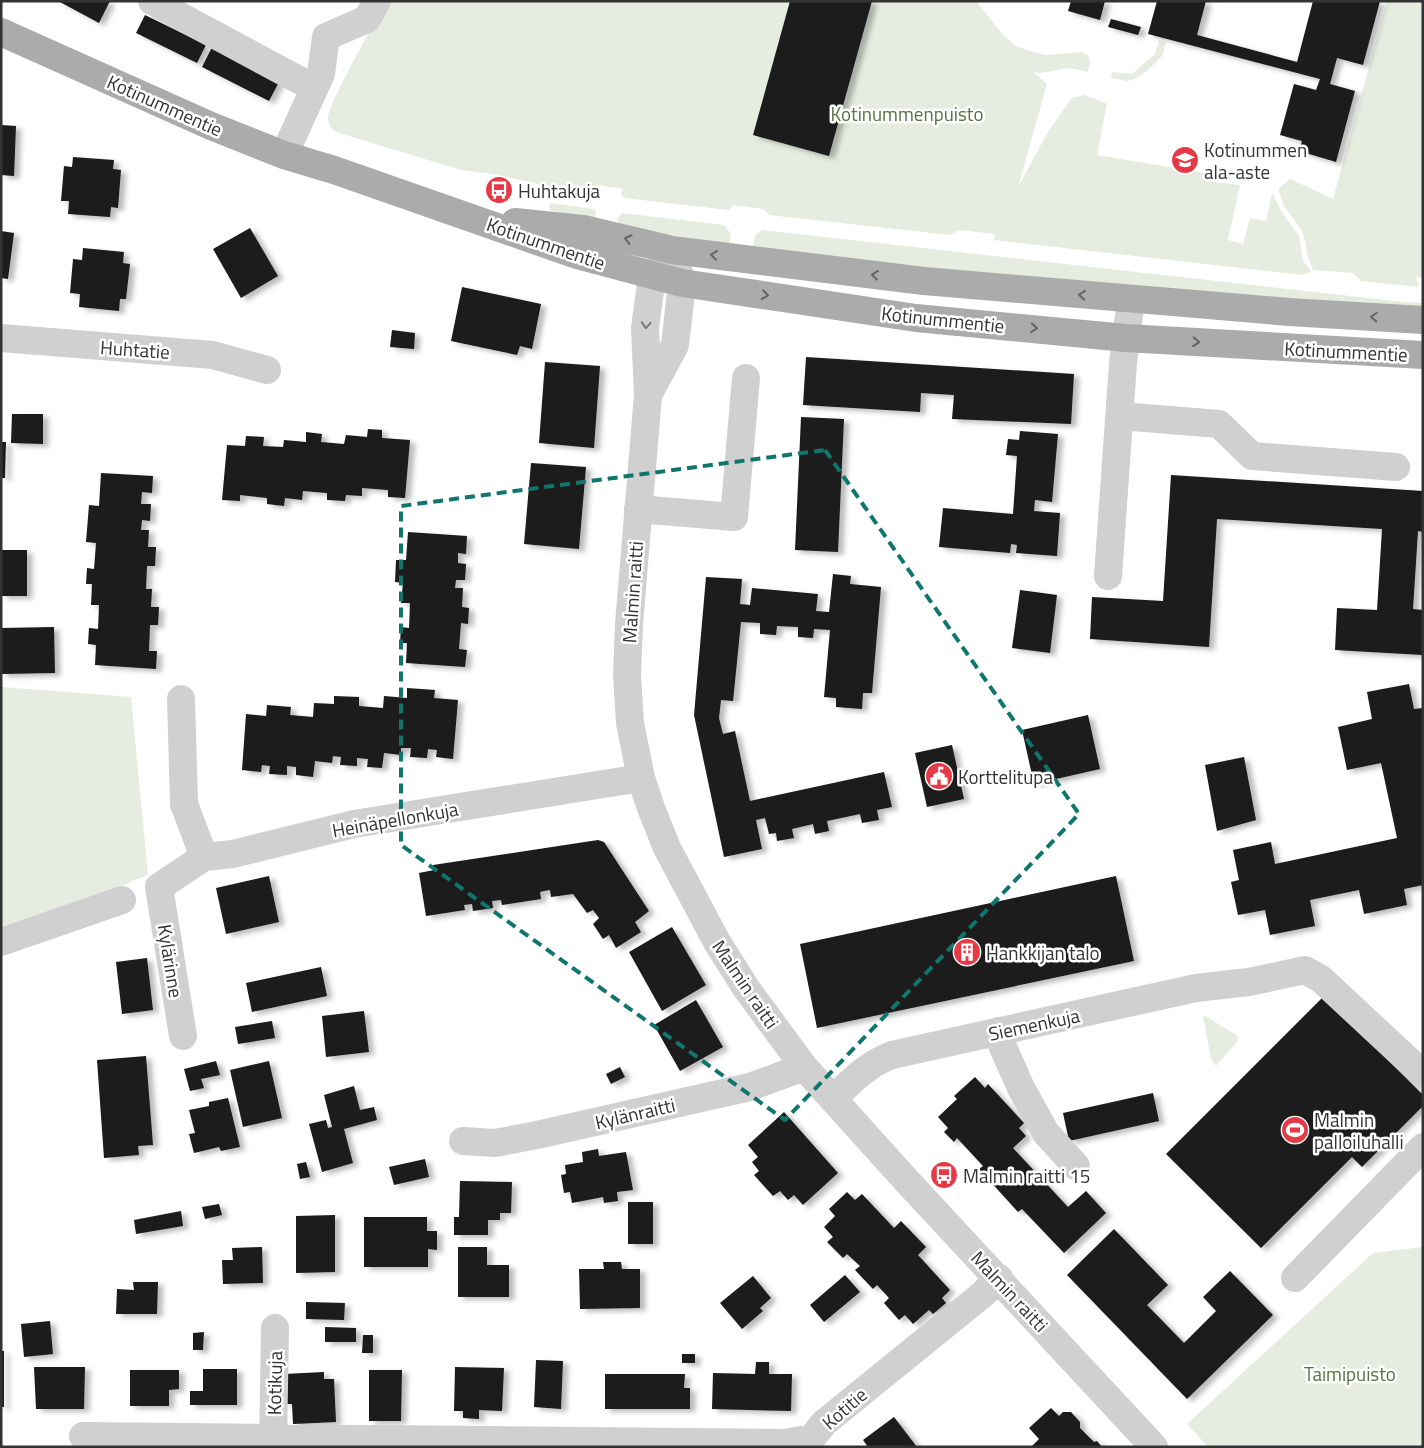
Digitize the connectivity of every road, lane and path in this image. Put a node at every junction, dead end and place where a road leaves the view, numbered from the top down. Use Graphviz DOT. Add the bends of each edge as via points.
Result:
graph roads {
  1 [pos="152,1"];
  2 [pos="377,1"];
  3 [pos="1,32"];
  4 [pos="314,88"];
  5 [pos="284,155"];
  6 [pos="474,218"];
  7 [pos="672,250"];
  8 [pos="652,276"];
  9 [pos="682,283"];
  10 [pos="1131,300"];
  11 [pos="1423,320"];
  12 [pos="1,338"];
  13 [pos="1126,338"];
  14 [pos="1423,355"];
  15 [pos="267,370"];
  16 [pos="746,378"];
  17 [pos="648,395"];
  18 [pos="1120,416"];
  19 [pos="1396,467"];
  20 [pos="638,509"];
  21 [pos="1108,576"];
  22 [pos="181,699"];
  23 [pos="641,778"];
  24 [pos="204,856"];
  25 [pos="122,900"];
  26 [pos="1,942"];
  27 [pos="999,1031"];
  28 [pos="183,1036"];
  29 [pos="804,1067"];
  30 [pos="1423,1074"];
  31 [pos="833,1098"];
  32 [pos="463,1142"];
  33 [pos="1423,1147"];
  34 [pos="1076,1166"];
  35 [pos="999,1278"];
  36 [pos="1295,1278"];
  37 [pos="275,1328"];
  38 [pos="83,1436"];
  39 [pos="813,1442"];
  40 [pos="273,1443"];
  41 [pos="446,1443"];
  42 [pos="1154,1447"];
  1 -- 4 [label="street"];
  2 -- 4 [label="street" via="367,20 326,37 321,74"];
  3 -- 5 [label="main road, Kotinummentie" via="211,126"];
  4 -- 5 [label="street"];
  5 -- 6 [label="main road, Kotinummentie"];
  7 -- 6 [label="main road, Kotinummentie, one-way" via="583,229"];
  6 -- 8 [label="main road, Kotinummentie" via="577,255"];
  7 -- 8 [label="street, Malmin raitti"];
  7 -- 9 [label="street, Malmin raitti"];
  10 -- 7 [label="main road, Kotinummentie, one-way" via="924,281"];
  8 -- 9 [label="main road, Kotinummentie"];
  8 -- 17 [label="street, Malmin raitti, one-way" via="645,328"];
  9 -- 13 [label="main road, Kotinummentie, one-way" via="916,318"];
  9 -- 17 [label="street, Malmin raitti" via="675,345"];
  11 -- 10 [label="main road, Kotinummentie, one-way"];
  10 -- 13 [label="street"];
  12 -- 15 [label="street, Huhtatie" via="213,355"];
  13 -- 14 [label="main road, Kotinummentie, one-way"];
  13 -- 18 [label="street"];
  16 -- 20 [label="street" via="734,517"];
  17 -- 20 [label="street, Malmin raitti"];
  18 -- 19 [label="street" via="1219,424 1252,456"];
  18 -- 21 [label="street"];
  20 -- 23 [label="street, Malmin raitti" via="627,676 630,723"];
  22 -- 24 [label="street" via="184,804"];
  23 -- 24 [label="street, Heinäpellonkuja" via="354,824 233,854"];
  23 -- 29 [label="street, Malmin raitti" via="667,848 717,942"];
  24 -- 28 [label="street, Kylärinne" via="159,887"];
  25 -- 26 [label="street"];
  27 -- 30 [label="street, Siemenkuja" via="1196,988 1249,982 1305,970 1321,979"];
  27 -- 31 [label="street, Siemenkuja" via="901,1052 877,1061"];
  27 -- 34 [label="street" via="1021,1088 1046,1133"];
  29 -- 31 [label="street, Malmin raitti"];
  29 -- 32 [label="street, Kylänraitti" via="750,1087 537,1135 495,1143"];
  31 -- 35 [label="street, Malmin raitti"];
  33 -- 36 [label="street"];
  35 -- 39 [label="street, Kotitie" via="824,1422"];
  35 -- 42 [label="street, Malmin raitti"];
  37 -- 40 [label="street, Kotikuja"];
  38 -- 40 [label="street, Kotitie"];
  39 -- 41 [label="street, Kotitie"];
  40 -- 41 [label="street, Kotitie"];
}
